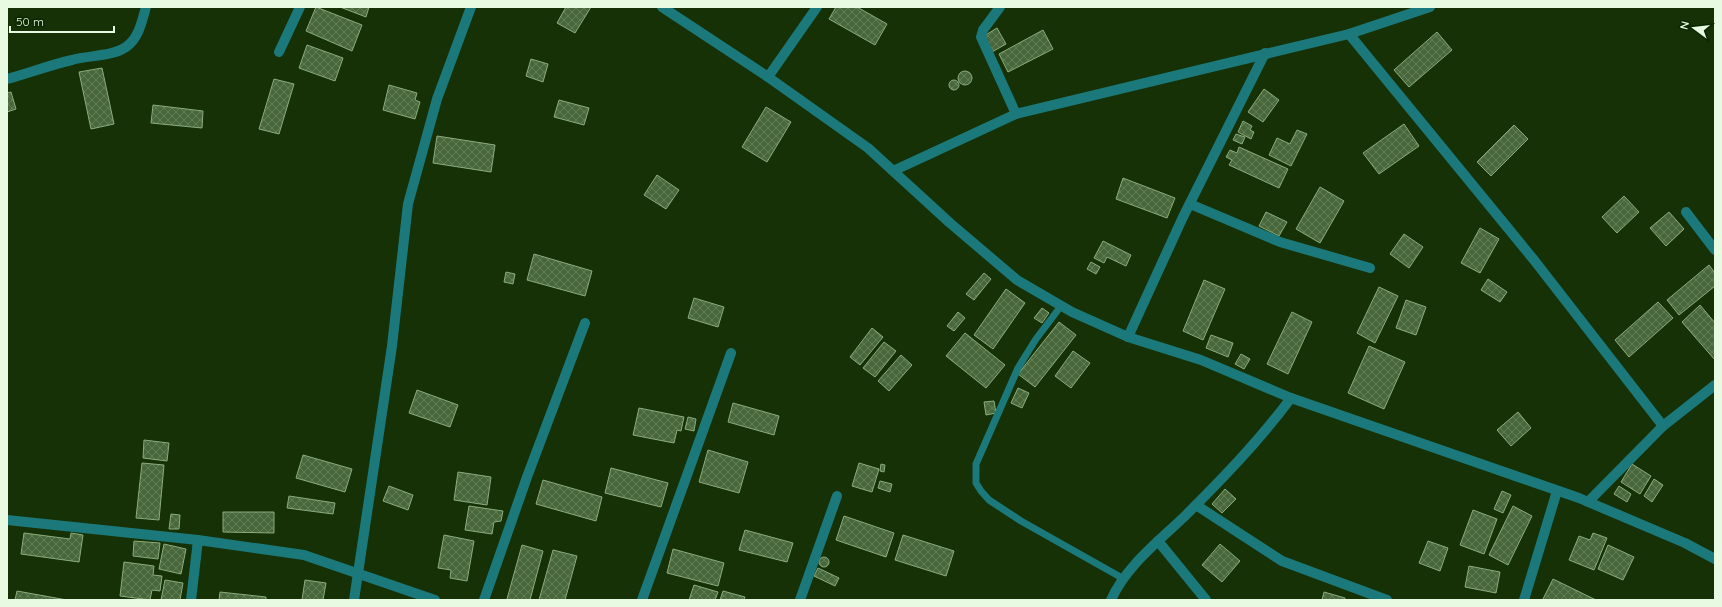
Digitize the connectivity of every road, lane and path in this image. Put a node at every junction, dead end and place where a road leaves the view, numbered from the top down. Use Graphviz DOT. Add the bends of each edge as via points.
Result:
graph roads {
  1 [pos="146,7"];
  2 [pos="300,7"];
  3 [pos="471,7"];
  4 [pos="662,7"];
  5 [pos="817,7"];
  6 [pos="1000,7"];
  7 [pos="1430,7"];
  8 [pos="1349,34"];
  9 [pos="279,52"];
  10 [pos="1265,53"];
  11 [pos="768,77"];
  12 [pos="7,79"];
  13 [pos="1016,114"];
  14 [pos="893,170"];
  15 [pos="1190,204"];
  16 [pos="1686,212"];
  17 [pos="1715,250"];
  18 [pos="1370,268"];
  19 [pos="1061,306"];
  20 [pos="585,323"];
  21 [pos="1128,337"];
  22 [pos="731,353"];
  23 [pos="1715,385"];
  24 [pos="1291,398"];
  25 [pos="1663,426"];
  26 [pos="1557,490"];
  27 [pos="837,496"];
  28 [pos="1588,502"];
  29 [pos="1196,505"];
  30 [pos="7,520"];
  31 [pos="198,540"];
  32 [pos="1158,541"];
  33 [pos="1715,559"];
  34 [pos="357,574"];
  35 [pos="1124,579"];
  36 [pos="191,600"];
  37 [pos="354,600"];
  38 [pos="435,600"];
  39 [pos="484,600"];
  40 [pos="642,600"];
  41 [pos="800,600"];
  42 [pos="1111,600"];
  43 [pos="1206,600"];
  44 [pos="1387,600"];
  45 [pos="1524,600"];
  1 -- 12 [label="street" via="140,29 126,48 73,59"];
  2 -- 9 [label="street"];
  3 -- 34 [label="street" via="437,99 408,204 392,346"];
  4 -- 11 [label="street"];
  5 -- 11 [label="street"];
  6 -- 13 [label="street" via="983,30 981,37"];
  7 -- 8 [label="street"];
  8 -- 10 [label="street"];
  8 -- 25 [label="street" via="1534,260"];
  10 -- 13 [label="street"];
  10 -- 15 [label="street"];
  11 -- 14 [label="street" via="868,148"];
  13 -- 14 [label="street"];
  14 -- 19 [label="street" via="1017,280"];
  15 -- 18 [label="street" via="1280,242"];
  15 -- 21 [label="street"];
  16 -- 17 [label="street"];
  19 -- 21 [label="street"];
  19 -- 35 [label="lane" via="1018,368 976,464 976,482 989,500 1021,521"];
  20 -- 39 [label="street"];
  21 -- 24 [label="street" via="1201,360"];
  22 -- 40 [label="street"];
  23 -- 25 [label="street"];
  24 -- 26 [label="street"];
  24 -- 29 [label="street" via="1241,460"];
  25 -- 28 [label="street"];
  26 -- 28 [label="street"];
  26 -- 45 [label="street"];
  27 -- 41 [label="street"];
  28 -- 33 [label="street" via="1685,542"];
  29 -- 32 [label="street"];
  29 -- 44 [label="street" via="1282,561"];
  30 -- 31 [label="street"];
  31 -- 34 [label="street" via="304,555"];
  31 -- 36 [label="street"];
  32 -- 35 [label="street"];
  32 -- 43 [label="street"];
  34 -- 37 [label="street"];
  34 -- 38 [label="street"];
  35 -- 42 [label="street"];
}
